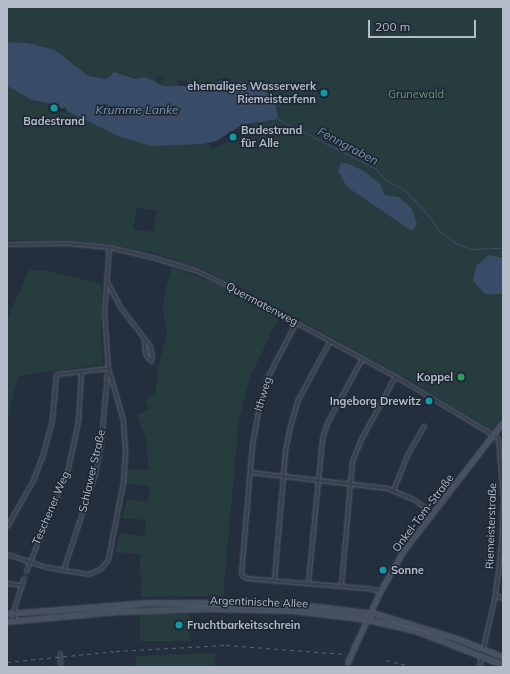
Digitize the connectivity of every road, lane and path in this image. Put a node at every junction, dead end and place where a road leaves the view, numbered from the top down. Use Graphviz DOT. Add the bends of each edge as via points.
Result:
graph roads {
  1 [pos="7,244"];
  2 [pos="109,248"];
  3 [pos="105,278"];
  4 [pos="296,322"];
  5 [pos="144,339"];
  6 [pos="330,340"];
  7 [pos="362,358"];
  8 [pos="108,368"];
  9 [pos="81,372"];
  10 [pos="395,376"];
  11 [pos="503,423"];
  12 [pos="424,426"];
  13 [pos="493,436"];
  14 [pos="502,471"];
  15 [pos="250,472"];
  16 [pos="283,476"];
  17 [pos="316,479"];
  18 [pos="349,483"];
  19 [pos="393,490"];
  20 [pos="433,513"];
  21 [pos="7,526"];
  22 [pos="7,554"];
  23 [pos="28,562"];
  24 [pos="63,570"];
  25 [pos="26,571"];
  26 [pos="24,578"];
  27 [pos="274,580"];
  28 [pos="308,582"];
  29 [pos="7,583"];
  30 [pos="21,585"];
  31 [pos="341,585"];
  32 [pos="381,591"];
  33 [pos="495,595"];
  34 [pos="503,598"];
  35 [pos="14,613"];
  36 [pos="370,613"];
  37 [pos="7,614"];
  38 [pos="367,620"];
  39 [pos="14,621"];
  40 [pos="7,622"];
  41 [pos="483,648"];
  42 [pos="60,652"];
  43 [pos="481,656"];
  44 [pos="503,657"];
  45 [pos="347,665"];
  46 [pos="503,665"];
  47 [pos="60,666"];
  48 [pos="479,667"];
  1 -- 2 [label="street, Quermatenweg" via="67,243"];
  2 -- 3 [label="street"];
  2 -- 4 [label="street, Quermatenweg" via="152,257 194,270"];
  3 -- 5 [label="street" via="115,299"];
  3 -- 8 [label="street" via="104,312"];
  4 -- 6 [label="street, Quermatenweg"];
  4 -- 15 [label="street, Ithweg" via="263,389 253,433"];
  5 -- 5 [label="street" via="145,354 151,361 151,349"];
  6 -- 7 [label="street, Quermatenweg"];
  6 -- 16 [label="street" via="297,402 287,438"];
  7 -- 10 [label="street, Quermatenweg"];
  7 -- 17 [label="street" via="325,429 318,452"];
  8 -- 9 [label="street"];
  8 -- 24 [label="street, Schlawer Straße" via="100,449 85,507"];
  8 -- 24 [label="street" via="123,420 125,468 108,559 100,569 88,574"];
  9 -- 21 [label="street" via="56,374 52,420 44,449 33,480"];
  9 -- 23 [label="street, Teschener Weg" via="78,421 68,468"];
  10 -- 13 [label="street, Quermatenweg"];
  10 -- 18 [label="street" via="359,444 352,461"];
  11 -- 13 [label="main road, Onkel-Tom-Straße"];
  12 -- 19 [label="street" via="407,455"];
  13 -- 14 [label="street, Riemeisterstraße" via="500,440"];
  13 -- 20 [label="main road, Onkel-Tom-Straße"];
  14 -- 33 [label="street, Riemeisterstraße" via="502,533"];
  15 -- 16 [label="street"];
  15 -- 27 [label="street, Ithweg" via="241,574 246,578"];
  16 -- 17 [label="street"];
  16 -- 27 [label="street"];
  17 -- 18 [label="street"];
  17 -- 28 [label="street"];
  18 -- 19 [label="street"];
  18 -- 31 [label="street"];
  19 -- 20 [label="street" via="413,499"];
  20 -- 32 [label="main road, Onkel-Tom-Straße" via="404,551"];
  22 -- 23 [label="street"];
  23 -- 24 [label="street"];
  23 -- 25 [label="street, Teschener Weg"];
  26 -- 30 [label="street"];
  27 -- 28 [label="street"];
  28 -- 31 [label="street"];
  29 -- 30 [label="street"];
  30 -- 35 [label="street"];
  31 -- 32 [label="street"];
  32 -- 36 [label="main road, Onkel-Tom-Straße"];
  33 -- 34 [label="street"];
  33 -- 41 [label="street, Riemeisterstraße"];
  35 -- 36 [label="main road, Argentinische Allee" via="88,606 206,602 284,604"];
  35 -- 37 [label="main road, Argentinische Allee"];
  35 -- 39 [label="street"];
  36 -- 38 [label="main road, Onkel-Tom-Straße"];
  36 -- 41 [label="main road, Argentinische Allee" via="420,626"];
  38 -- 39 [label="main road, Argentinische Allee" via="293,612 211,609 96,613"];
  38 -- 43 [label="main road, Argentinische Allee" via="430,636"];
  38 -- 45 [label="main road, Onkel-Tom-Straße, bridge"];
  39 -- 40 [label="main road, Argentinische Allee"];
  41 -- 43 [label="main road, Riemeisterstraße"];
  41 -- 44 [label="main road, Argentinische Allee"];
  42 -- 47 [label="street, bridge"];
  43 -- 46 [label="main road, Argentinische Allee"];
  43 -- 48 [label="street, Riemeisterstraße"];
}
